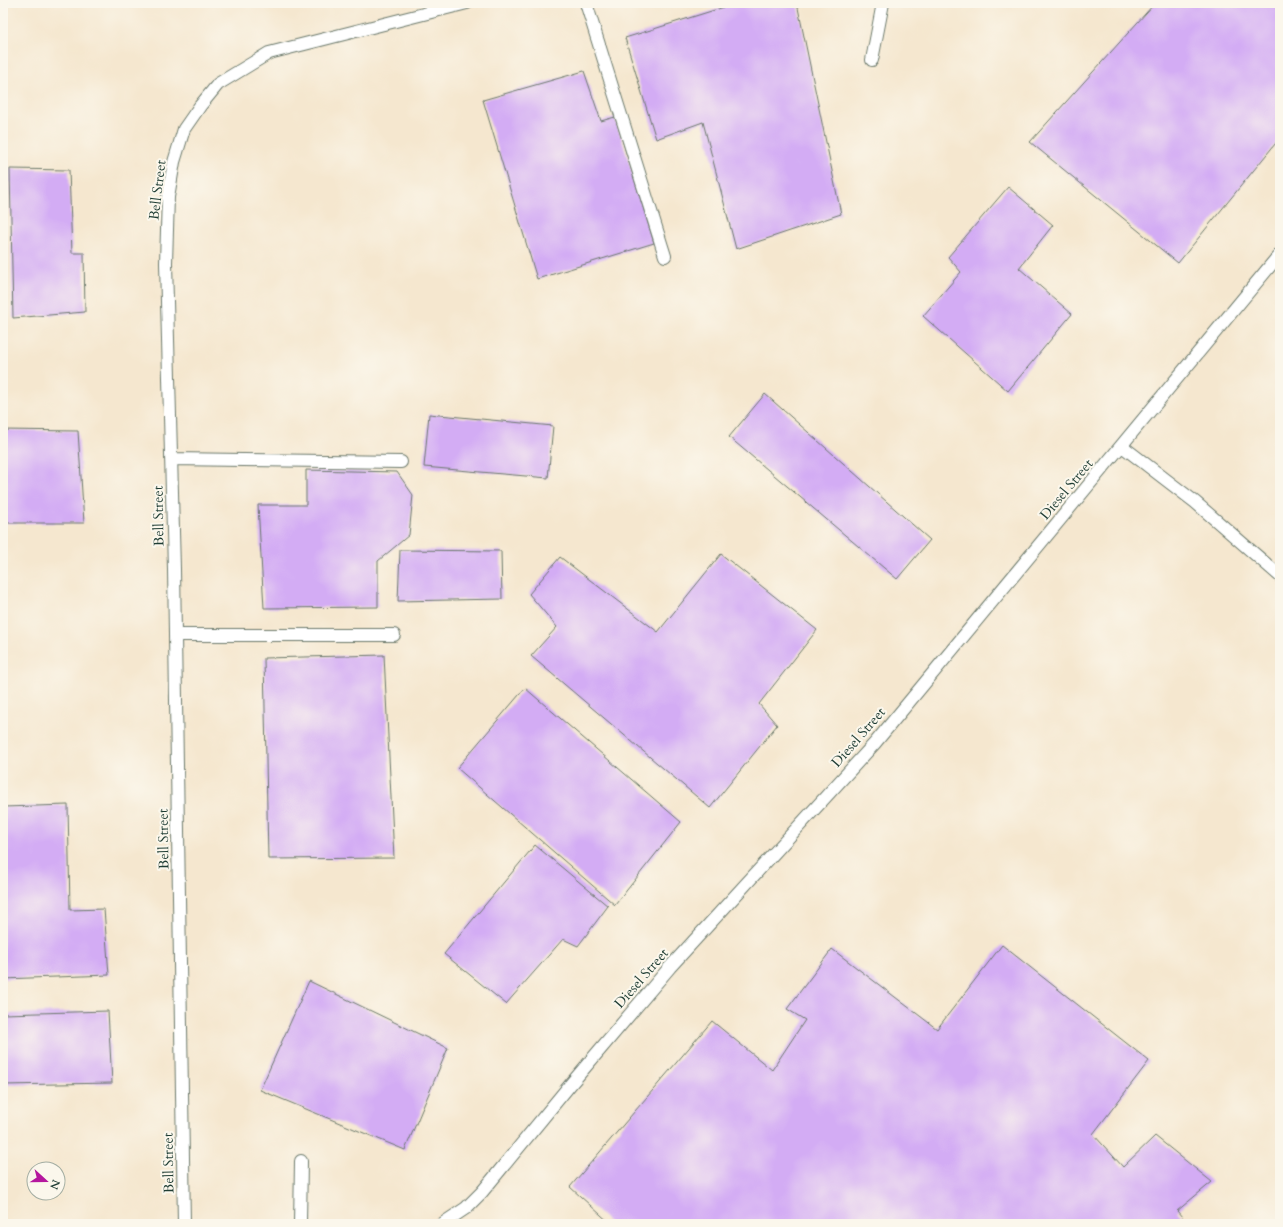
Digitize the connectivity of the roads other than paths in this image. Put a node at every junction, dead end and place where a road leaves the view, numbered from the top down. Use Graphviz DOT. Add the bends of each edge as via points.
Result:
graph roads {
  1 [pos="467,3"];
  2 [pos="586,3"];
  3 [pos="883,3"];
  4 [pos="872,60"];
  5 [pos="1280,254"];
  6 [pos="665,256"];
  7 [pos="1122,446"];
  8 [pos="172,459"];
  9 [pos="401,462"];
  10 [pos="1280,576"];
  11 [pos="175,635"];
  12 [pos="394,635"];
  13 [pos="300,1161"];
  14 [pos="184,1224"];
  15 [pos="300,1224"];
  16 [pos="442,1224"];
  1 -- 8 [label="lane, Bell Street" via="270,54 218,84 184,130 174,162 168,196 166,263"];
  2 -- 6 [label="lane"];
  3 -- 4 [label="lane"];
  5 -- 7 [label="lane, Diesel Street"];
  7 -- 10 [label="lane" via="1196,502"];
  7 -- 16 [label="lane, Diesel Street" via="875,743 670,967 482,1192 466,1208"];
  8 -- 9 [label="lane"];
  8 -- 11 [label="lane, Bell Street"];
  11 -- 12 [label="lane"];
  11 -- 14 [label="lane, Bell Street"];
  13 -- 15 [label="lane"];
}
